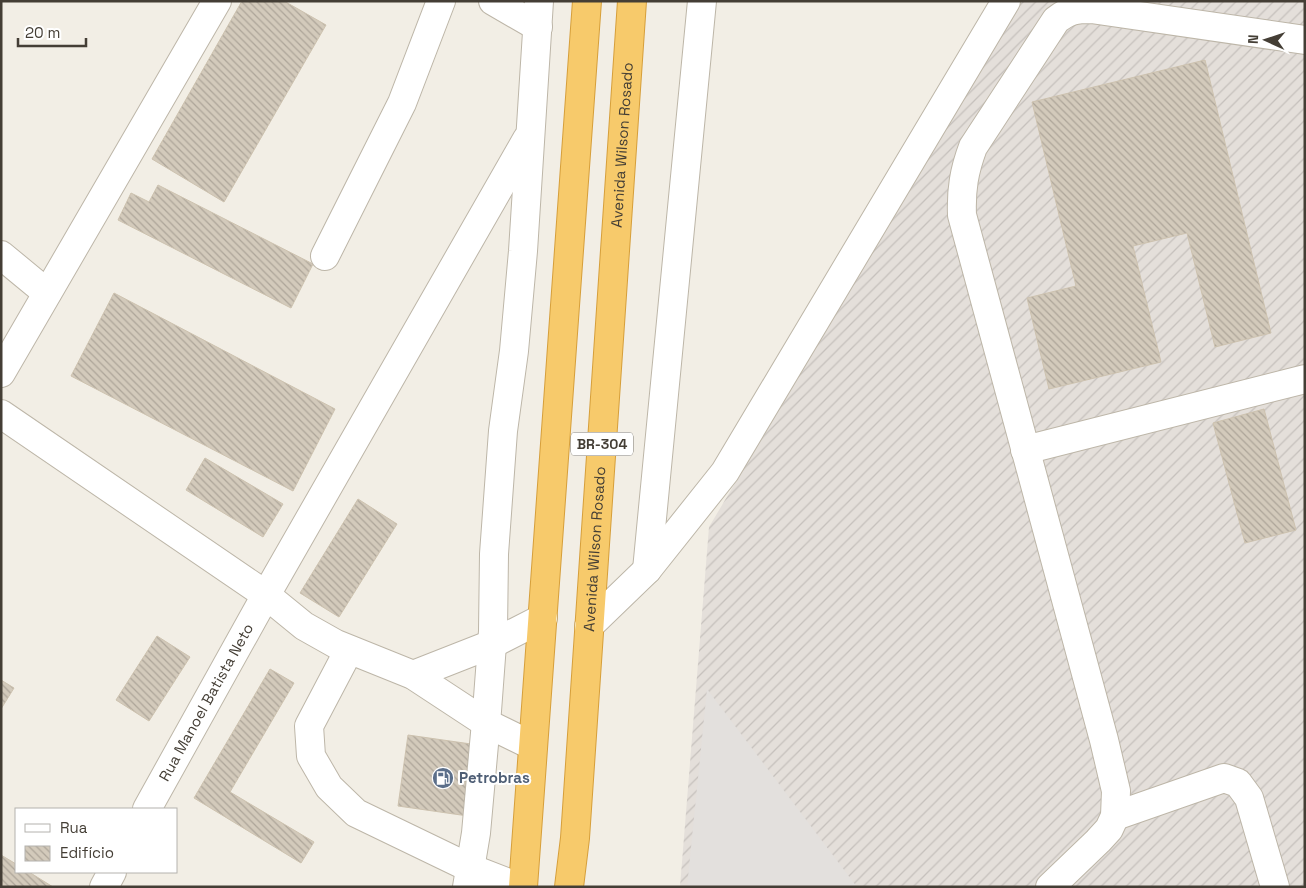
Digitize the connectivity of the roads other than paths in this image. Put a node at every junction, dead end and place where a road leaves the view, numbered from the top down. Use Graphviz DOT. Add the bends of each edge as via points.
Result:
graph roads {
  1 [pos="217,1"];
  2 [pos="441,1"];
  3 [pos="493,1"];
  4 [pos="587,1"];
  5 [pos="632,1"];
  6 [pos="702,1"];
  7 [pos="1006,1"];
  8 [pos="538,14"];
  9 [pos="1305,40"];
  10 [pos="531,132"];
  11 [pos="1,255"];
  12 [pos="325,256"];
  13 [pos="47,293"];
  14 [pos="1,373"];
  15 [pos="1305,379"];
  16 [pos="1,414"];
  17 [pos="1025,450"];
  18 [pos="647,570"];
  19 [pos="266,595"];
  20 [pos="542,618"];
  21 [pos="589,626"];
  22 [pos="492,644"];
  23 [pos="350,650"];
  24 [pos="413,675"];
  25 [pos="486,723"];
  26 [pos="533,746"];
  27 [pos="148,808"];
  28 [pos="1115,816"];
  29 [pos="575,838"];
  30 [pos="111,873"];
  31 [pos="469,877"];
  32 [pos="104,887"];
  33 [pos="519,887"];
  34 [pos="523,887"];
  35 [pos="569,887"];
  36 [pos="577,887"];
  37 [pos="1050,887"];
  38 [pos="1275,887"];
  1 -- 13 [label="street"];
  2 -- 12 [label="street" via="402,102"];
  3 -- 8 [label="street"];
  4 -- 20 [label="highway, BR-304"];
  5 -- 21 [label="highway, Avenida Wilson Rosado / BR-304"];
  6 -- 18 [label="street"];
  7 -- 18 [label="street" via="725,472"];
  8 -- 10 [label="street"];
  9 -- 17 [label="street" via="1091,9 1066,12 1056,20 973,147 962,186 962,215"];
  10 -- 19 [label="street, Rua Manoel Batista Neto"];
  10 -- 22 [label="street" via="494,554"];
  11 -- 13 [label="street"];
  13 -- 14 [label="street"];
  15 -- 17 [label="street"];
  16 -- 19 [label="street"];
  17 -- 28 [label="street" via="1108,757 1116,791"];
  18 -- 21 [label="street"];
  19 -- 23 [label="street" via="304,626"];
  19 -- 27 [label="street, Rua Manoel Batista Neto"];
  20 -- 22 [label="street"];
  20 -- 26 [label="highway, BR-304"];
  21 -- 29 [label="highway, Avenida Wilson Rosado / BR-304"];
  22 -- 24 [label="street"];
  22 -- 25 [label="street"];
  23 -- 24 [label="street"];
  23 -- 31 [label="street" via="309,726 311,756 328,787 356,813"];
  24 -- 25 [label="street"];
  25 -- 26 [label="street"];
  25 -- 31 [label="street"];
  26 -- 34 [label="highway, BR-304"];
  28 -- 37 [label="street" via="1109,829"];
  28 -- 38 [label="street" via="1224,778 1238,783 1249,798"];
  29 -- 35 [label="highway, Avenida Wilson Rosado / BR-304"];
  29 -- 36 [label="street"];
  30 -- 32 [label="street"];
  31 -- 33 [label="street"];
}
